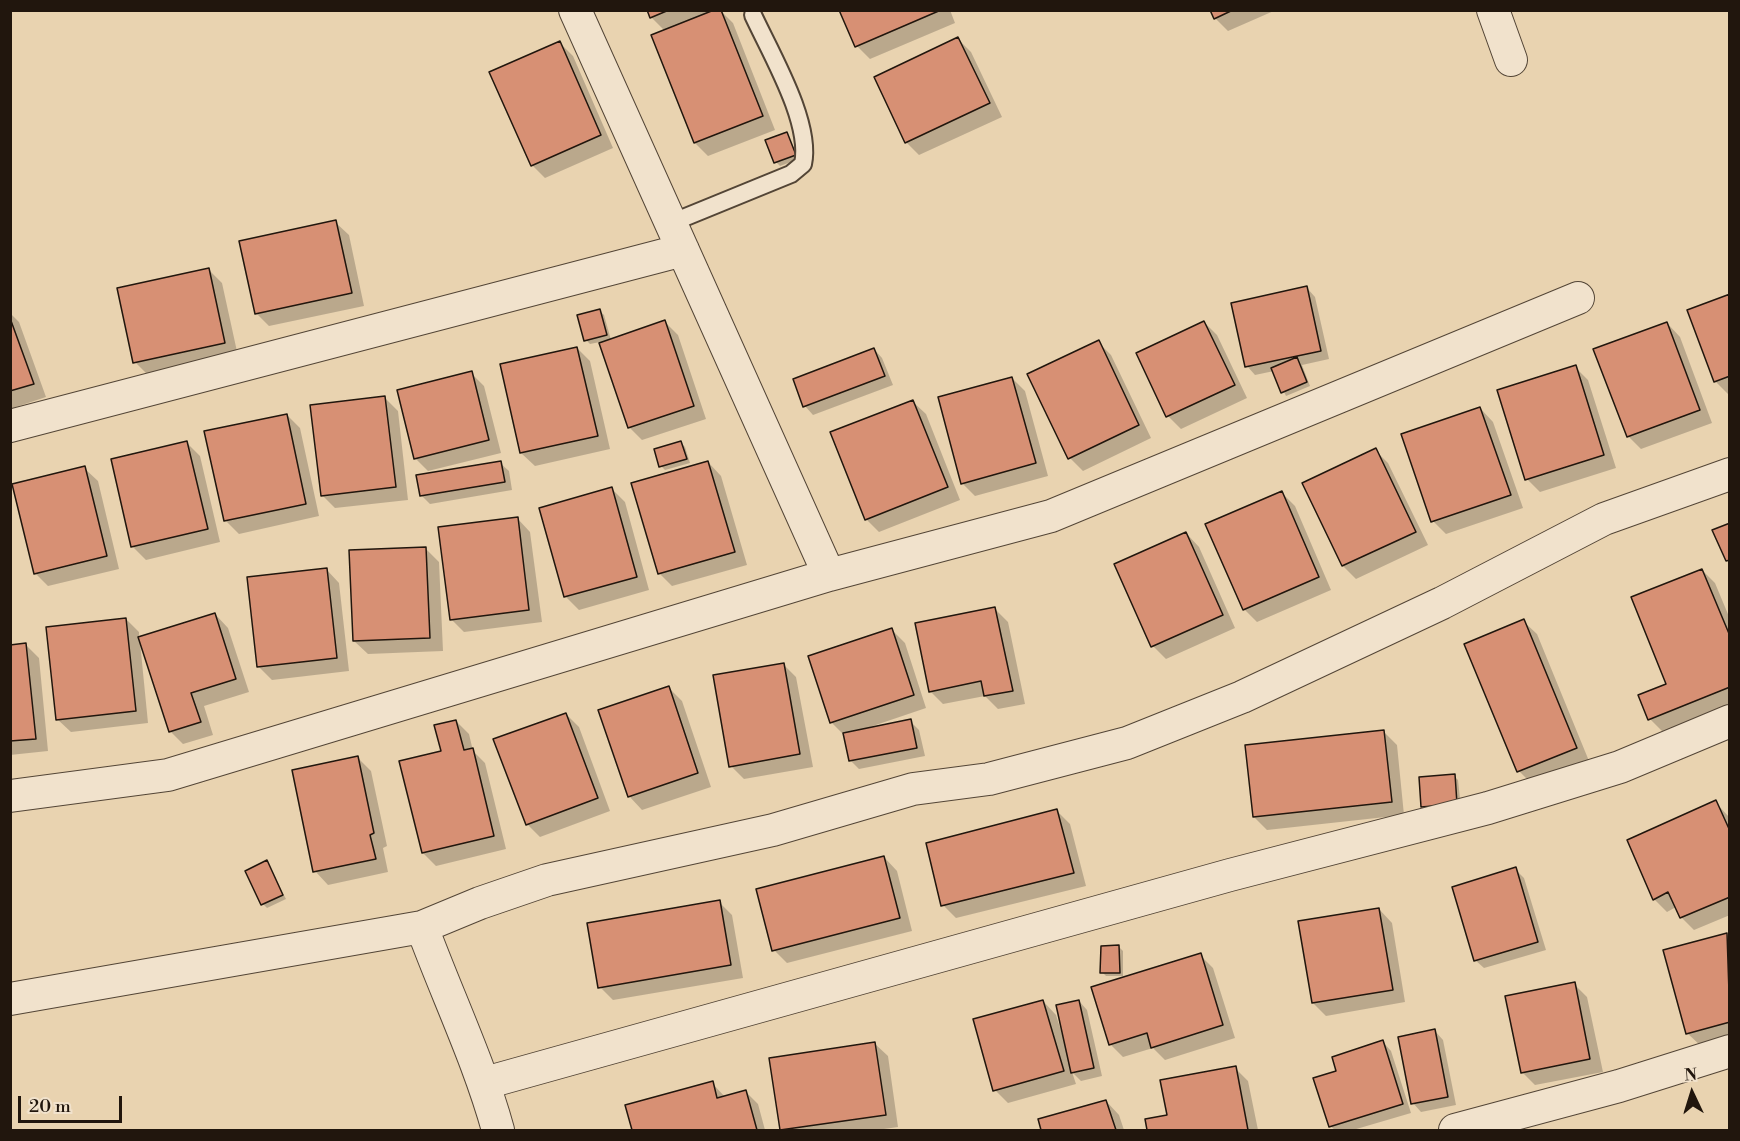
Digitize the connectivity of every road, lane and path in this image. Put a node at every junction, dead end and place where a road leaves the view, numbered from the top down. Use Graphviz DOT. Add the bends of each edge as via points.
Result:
graph roads {
  1 [pos="574,10"];
  2 [pos="1493,10"];
  3 [pos="753,15"];
  4 [pos="1511,60"];
  5 [pos="677,237"];
  6 [pos="1578,298"];
  7 [pos="10,426"];
  8 [pos="1730,474"];
  9 [pos="829,575"];
  10 [pos="1730,721"];
  11 [pos="10,796"];
  12 [pos="422,927"];
  13 [pos="10,999"];
  14 [pos="1730,1051"];
  15 [pos="485,1083"];
  16 [pos="498,1131"];
  17 [pos="1455,1131"];
  1 -- 5 [label="street"];
  2 -- 4 [label="street"];
  3 -- 5 [label="lane" via="802,124 803,164"];
  5 -- 7 [label="street"];
  5 -- 9 [label="street"];
  6 -- 9 [label="street" via="1051,516"];
  8 -- 12 [label="street" via="1604,519 1442,603 1242,697 1127,743 989,779 914,789 773,830 547,880"];
  9 -- 11 [label="street" via="168,775"];
  10 -- 15 [label="street" via="1620,767 1488,808 1230,875"];
  12 -- 13 [label="street"];
  12 -- 15 [label="street"];
  14 -- 17 [label="street"];
  15 -- 16 [label="street"];
}
